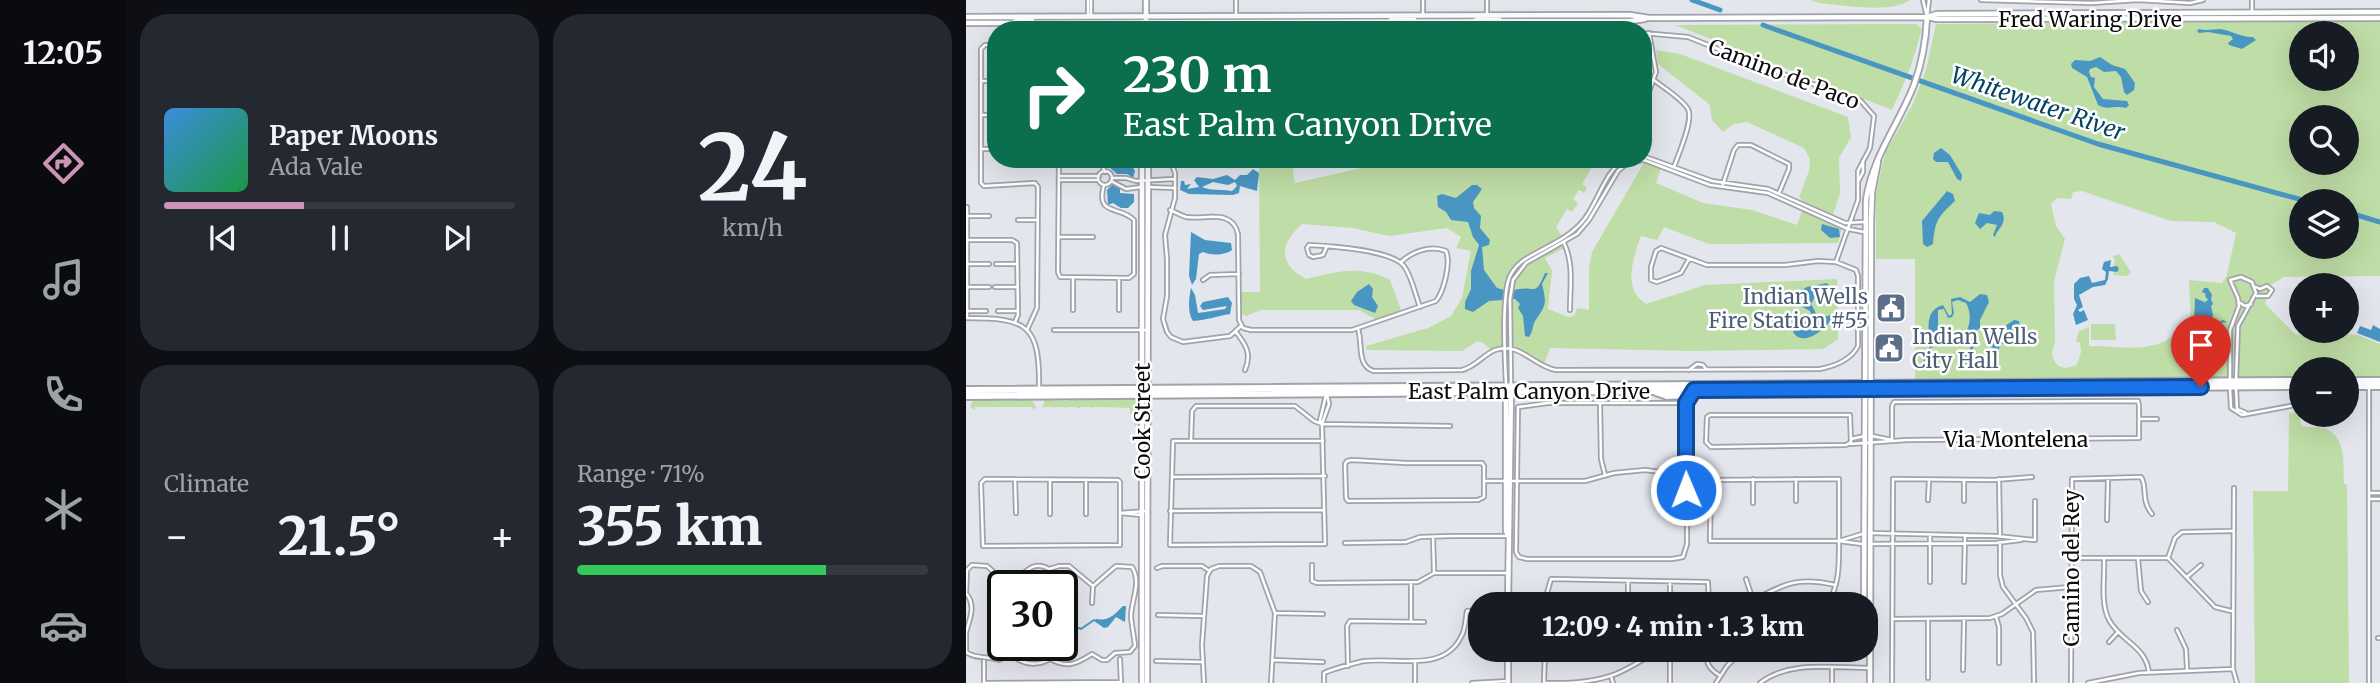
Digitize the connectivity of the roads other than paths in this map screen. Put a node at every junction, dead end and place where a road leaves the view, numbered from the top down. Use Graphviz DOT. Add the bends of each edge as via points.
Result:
graph roads {
  1 [pos="1089,0"];
  2 [pos="1146,0"];
  3 [pos="1236,0"];
  4 [pos="1423,0"];
  5 [pos="1487,0"];
  6 [pos="1923,0"];
  7 [pos="1929,0"];
  8 [pos="1981,0"];
  9 [pos="2203,0"];
  10 [pos="2252,0"];
  11 [pos="2380,12"];
  12 [pos="1514,15"];
  13 [pos="2252,15"];
  14 [pos="1236,16"];
  15 [pos="1423,16"];
  16 [pos="1487,16"];
  17 [pos="966,17"];
  18 [pos="1053,17"];
  19 [pos="1089,17"];
  20 [pos="1146,17"];
  21 [pos="1927,17"];
  22 [pos="1650,18"];
  23 [pos="2380,18"];
  24 [pos="1016,21"];
  25 [pos="1079,21"];
  26 [pos="1146,21"];
  27 [pos="1198,21"];
  28 [pos="1394,21"];
  29 [pos="1473,21"];
  30 [pos="1631,21"];
  31 [pos="966,23"];
  32 [pos="987,25"];
  33 [pos="1652,33"];
  34 [pos="987,46"];
  35 [pos="1652,48"];
  36 [pos="982,80"];
  37 [pos="987,80"];
  38 [pos="1654,80"];
  39 [pos="1652,85"];
  40 [pos="982,115"];
  41 [pos="987,115"];
  42 [pos="982,149"];
  43 [pos="987,149"];
  44 [pos="1652,160"];
  45 [pos="1652,162"];
  46 [pos="1059,168"];
  47 [pos="1103,168"];
  48 [pos="1143,168"];
  49 [pos="1147,168"];
  50 [pos="1172,168"];
  51 [pos="1615,168"];
  52 [pos="1622,168"];
  53 [pos="1674,169"];
  54 [pos="1105,172"];
  55 [pos="1059,178"];
  56 [pos="1099,178"];
  57 [pos="1112,179"];
  58 [pos="1175,179"];
  59 [pos="1145,184"];
  60 [pos="1104,185"];
  61 [pos="1723,185"];
  62 [pos="1175,188"];
  63 [pos="1778,195"];
  64 [pos="967,207"];
  65 [pos="1170,210"];
  66 [pos="967,216"];
  67 [pos="989,216"];
  68 [pos="1018,220"];
  69 [pos="1037,220"];
  70 [pos="1851,222"];
  71 [pos="1868,222"];
  72 [pos="1848,229"];
  73 [pos="1868,232"];
  74 [pos="1059,237"];
  75 [pos="1093,237"];
  76 [pos="967,240"];
  77 [pos="1564,243"];
  78 [pos="1327,246"];
  79 [pos="1689,259"];
  80 [pos="1401,262"];
  81 [pos="1836,262"];
  82 [pos="967,264"];
  83 [pos="989,264"];
  84 [pos="996,264"];
  85 [pos="1018,264"];
  86 [pos="1239,274"];
  87 [pos="1073,278"];
  88 [pos="1119,279"];
  89 [pos="1203,280"];
  90 [pos="967,287"];
  91 [pos="989,287"];
  92 [pos="995,287"];
  93 [pos="1018,287"];
  94 [pos="2255,287"];
  95 [pos="1509,288"];
  96 [pos="1508,299"];
  97 [pos="2238,300"];
  98 [pos="2253,300"];
  99 [pos="1420,307"];
  100 [pos="1073,310"];
  101 [pos="1119,310"];
  102 [pos="1570,310"];
  103 [pos="967,311"];
  104 [pos="986,311"];
  105 [pos="998,311"];
  106 [pos="1018,311"];
  107 [pos="967,318"];
  108 [pos="1015,322"];
  109 [pos="1241,326"];
  110 [pos="1358,329"];
  111 [pos="1027,330"];
  112 [pos="1145,330"];
  113 [pos="1055,331"];
  114 [pos="1237,332"];
  115 [pos="1506,349"];
  116 [pos="1511,349"];
  117 [pos="1245,370"];
  118 [pos="2380,380"];
  119 [pos="2359,383"];
  120 [pos="2369,383"];
  121 [pos="2233,384"];
  122 [pos="2289,384"];
  123 [pos="1868,386"];
  124 [pos="2380,386"];
  125 [pos="1508,389"];
  126 [pos="966,390"];
  127 [pos="1327,390"];
  128 [pos="1694,390"];
  129 [pos="1145,391"];
  130 [pos="1039,392"];
  131 [pos="1685,393"];
  132 [pos="966,396"];
  133 [pos="1600,402"];
  134 [pos="2289,406"];
  135 [pos="2139,419"];
  136 [pos="2157,419"];
  137 [pos="1322,424"];
  138 [pos="1450,426"];
  139 [pos="1867,436"];
  140 [pos="1883,437"];
  141 [pos="1853,438"];
  142 [pos="1892,440"];
  143 [pos="1323,441"];
  144 [pos="1191,442"];
  145 [pos="1883,443"];
  146 [pos="1848,444"];
  147 [pos="1855,444"];
  148 [pos="1867,444"];
  149 [pos="1686,475"];
  150 [pos="1325,476"];
  151 [pos="1605,476"];
  152 [pos="1172,477"];
  153 [pos="2032,477"];
  154 [pos="1999,478"];
  155 [pos="2108,478"];
  156 [pos="1015,479"];
  157 [pos="1753,479"];
  158 [pos="1796,479"];
  159 [pos="1050,480"];
  160 [pos="1087,480"];
  161 [pos="1928,480"];
  162 [pos="1964,480"];
  163 [pos="1484,481"];
  164 [pos="1508,481"];
  165 [pos="1518,481"];
  166 [pos="2234,488"];
  167 [pos="2380,493"];
  168 [pos="2370,494"];
  169 [pos="2370,499"];
  170 [pos="2380,499"];
  171 [pos="1928,500"];
  172 [pos="1797,501"];
  173 [pos="1964,501"];
  174 [pos="2035,501"];
  175 [pos="1753,503"];
  176 [pos="1325,510"];
  177 [pos="1170,511"];
  178 [pos="1016,513"];
  179 [pos="1120,513"];
  180 [pos="1144,513"];
  181 [pos="1050,514"];
  182 [pos="1086,514"];
  183 [pos="2152,514"];
  184 [pos="2107,520"];
  185 [pos="2233,531"];
  186 [pos="1867,534"];
  187 [pos="1892,535"];
  188 [pos="1509,536"];
  189 [pos="1930,536"];
  190 [pos="1965,536"];
  191 [pos="1433,537"];
  192 [pos="2000,539"];
  193 [pos="1839,541"];
  194 [pos="1345,543"];
  195 [pos="1892,543"];
  196 [pos="1930,543"];
  197 [pos="1965,543"];
  198 [pos="1867,544"];
  199 [pos="2070,558"];
  200 [pos="2168,558"];
  201 [pos="2104,559"];
  202 [pos="2138,559"];
  203 [pos="1312,565"];
  204 [pos="2201,565"];
  205 [pos="1157,568"];
  206 [pos="991,570"];
  207 [pos="1026,570"];
  208 [pos="1074,570"];
  209 [pos="1209,571"];
  210 [pos="1434,573"];
  211 [pos="1509,573"];
  212 [pos="1078,574"];
  213 [pos="2188,578"];
  214 [pos="1746,579"];
  215 [pos="1411,582"];
  216 [pos="1628,582"];
  217 [pos="1670,582"];
  218 [pos="1930,582"];
  219 [pos="1964,582"];
  220 [pos="1836,585"];
  221 [pos="1093,586"];
  222 [pos="2070,587"];
  223 [pos="1508,592"];
  224 [pos="1547,592"];
  225 [pos="1628,592"];
  226 [pos="1670,592"];
  227 [pos="1708,592"];
  228 [pos="1750,592"];
  229 [pos="1769,592"];
  230 [pos="1833,592"];
  231 [pos="1865,592"];
  232 [pos="1868,592"];
  233 [pos="2148,602"];
  234 [pos="1092,603"];
  235 [pos="2015,604"];
  236 [pos="1468,611"];
  237 [pos="2233,611"];
  238 [pos="1275,613"];
  239 [pos="1323,614"];
  240 [pos="1158,615"];
  241 [pos="1205,616"];
  242 [pos="1996,617"];
  243 [pos="1893,619"];
  244 [pos="1928,619"];
  245 [pos="1964,620"];
  246 [pos="1411,621"];
  247 [pos="1424,622"];
  248 [pos="2177,630"];
  249 [pos="2118,632"];
  250 [pos="2109,642"];
  251 [pos="987,656"];
  252 [pos="1120,659"];
  253 [pos="1273,660"];
  254 [pos="1019,661"];
  255 [pos="1047,661"];
  256 [pos="1054,661"];
  257 [pos="1415,661"];
  258 [pos="984,662"];
  259 [pos="1156,662"];
  260 [pos="1202,662"];
  261 [pos="1323,662"];
  262 [pos="1508,662"];
  263 [pos="1545,662"];
  264 [pos="1638,662"];
  265 [pos="1670,662"];
  266 [pos="1706,662"];
  267 [pos="1732,662"];
  268 [pos="1870,662"];
  269 [pos="1999,663"];
  270 [pos="1348,666"];
  271 [pos="1832,668"];
  272 [pos="1870,668"];
  273 [pos="2233,669"];
  274 [pos="1964,670"];
  275 [pos="2187,670"];
  276 [pos="2149,672"];
  277 [pos="1611,676"];
  278 [pos="1720,676"];
  279 [pos="1928,678"];
  280 [pos="1508,682"];
  281 [pos="984,683"];
  282 [pos="1121,683"];
  283 [pos="1145,683"];
  284 [pos="1203,683"];
  285 [pos="1271,683"];
  286 [pos="1324,683"];
  287 [pos="1415,683"];
  288 [pos="1472,683"];
  289 [pos="1544,683"];
  290 [pos="1580,683"];
  291 [pos="1613,683"];
  292 [pos="1670,683"];
  293 [pos="1716,683"];
  294 [pos="1760,683"];
  295 [pos="1832,683"];
  296 [pos="1870,683"];
  297 [pos="1892,683"];
  298 [pos="2034,683"];
  299 [pos="2071,683"];
  300 [pos="2088,683"];
  301 [pos="2237,683"];
  302 [pos="2369,683"];
  1 -- 19 [label="street"];
  2 -- 20 [label="main road"];
  3 -- 14 [label="street"];
  4 -- 15 [label="street"];
  5 -- 16 [label="street"];
  6 -- 21 [label="street"];
  7 -- 21 [label="street"];
  8 -- 9 [label="street"];
  10 -- 13 [label="street"];
  11 -- 13 [label="main road, Fred Waring Drive"];
  12 -- 16 [label="main road, Fred Waring Drive"];
  12 -- 22 [label="main road, Fred Waring Drive"];
  12 -- 29 [label="main road"];
  13 -- 21 [label="main road, Fred Waring Drive"];
  13 -- 23 [label="main road, Fred Waring Drive"];
  14 -- 15 [label="main road, Fred Waring Drive"];
  14 -- 20 [label="main road, Fred Waring Drive"];
  14 -- 27 [label="main road"];
  15 -- 16 [label="main road, Fred Waring Drive"];
  15 -- 28 [label="main road"];
  17 -- 18 [label="main road, Fred Waring Drive"];
  18 -- 19 [label="main road, Fred Waring Drive"];
  18 -- 24 [label="main road"];
  19 -- 20 [label="main road, Fred Waring Drive"];
  19 -- 25 [label="main road"];
  20 -- 26 [label="main road"];
  21 -- 22 [label="main road, Fred Waring Drive"];
  21 -- 71 [label="main road" via="1914,85 1870,179"];
  22 -- 30 [label="main road, Fred Waring Drive"];
  31 -- 32 [label="main road, Fred Waring Drive"];
  33 -- 70 [label="street, Camino de Paco" via="1688,37 1860,100 1874,116 1872,142 1863,161"];
  34 -- 36 [label="street" via="982,46"];
  35 -- 38 [label="street"];
  36 -- 37 [label="street"];
  36 -- 40 [label="street"];
  38 -- 39 [label="street"];
  38 -- 53 [label="street" via="1690,113"];
  40 -- 41 [label="street"];
  40 -- 42 [label="street"];
  42 -- 43 [label="street"];
  42 -- 69 [label="street" via="982,185 1037,185"];
  44 -- 53 [label="street"];
  45 -- 53 [label="street"];
  46 -- 55 [label="street"];
  47 -- 54 [label="street"];
  48 -- 59 [label="main road, Cook Street"];
  49 -- 59 [label="main road, Cook Street"];
  50 -- 58 [label="street"];
  51 -- 95 [label="street" via="1581,224 1520,263 1510,276"];
  52 -- 77 [label="street" via="1583,227"];
  53 -- 61 [label="street"];
  54 -- 56 [label="street"];
  54 -- 57 [label="street"];
  55 -- 56 [label="street"];
  55 -- 74 [label="street"];
  56 -- 60 [label="street"];
  57 -- 59 [label="street"];
  57 -- 59 [label="street" via="1126,189"];
  57 -- 60 [label="street"];
  58 -- 59 [label="street"];
  58 -- 62 [label="street"];
  59 -- 62 [label="street"];
  59 -- 112 [label="main road, Cook Street"];
  60 -- 88 [label="street" via="1105,205 1129,215 1134,222 1135,272"];
  61 -- 63 [label="street"];
  61 -- 63 [label="street" via="1735,148 1747,144 1788,162"];
  62 -- 65 [label="street"];
  63 -- 70 [label="street"];
  63 -- 72 [label="street"];
  64 -- 66 [label="street"];
  65 -- 86 [label="street" via="1186,217 1223,217 1233,223 1238,234"];
  65 -- 114 [label="street" via="1165,235 1163,319 1167,332 1183,342"];
  66 -- 67 [label="street"];
  66 -- 76 [label="street"];
  68 -- 69 [label="street"];
  69 -- 111 [label="street" via="1037,308"];
  70 -- 71 [label="street"];
  70 -- 72 [label="street, Camino de Paco"];
  71 -- 73 [label="main road"];
  72 -- 73 [label="street"];
  72 -- 81 [label="street, Camino de Paco"];
  73 -- 123 [label="main road"];
  74 -- 75 [label="street"];
  74 -- 87 [label="street" via="1058,274"];
  76 -- 82 [label="street"];
  76 -- 85 [label="street" via="1015,240"];
  77 -- 95 [label="street" via="1526,263"];
  77 -- 102 [label="street" via="1569,253"];
  78 -- 78 [label="street" via="1308,246 1309,255 1323,255"];
  78 -- 80 [label="street"];
  79 -- 79 [label="street" via="1657,249 1651,280 1681,273"];
  79 -- 81 [label="street" via="1707,265"];
  80 -- 99 [label="street"];
  80 -- 99 [label="street" via="1425,249 1442,249 1448,255 1441,295"];
  81 -- 116 [label="street" via="1856,270 1858,276 1858,346 1854,355 1831,367 1556,370"];
  82 -- 83 [label="street"];
  82 -- 90 [label="street"];
  84 -- 85 [label="street"];
  85 -- 93 [label="street"];
  86 -- 89 [label="street" via="1210,275"];
  86 -- 109 [label="street"];
  87 -- 88 [label="street"];
  87 -- 100 [label="street"];
  88 -- 101 [label="street"];
  90 -- 91 [label="street"];
  90 -- 103 [label="street"];
  92 -- 93 [label="street"];
  93 -- 106 [label="street"];
  94 -- 97 [label="street" via="2241,277 2230,279"];
  94 -- 98 [label="street"];
  94 -- 98 [label="street" via="2269,287 2272,292"];
  95 -- 96 [label="street"];
  96 -- 115 [label="street"];
  96 -- 116 [label="street"];
  97 -- 98 [label="street" via="2245,306"];
  97 -- 121 [label="street" via="2230,330"];
  98 -- 121 [label="street" via="2238,326"];
  99 -- 110 [label="street"];
  103 -- 104 [label="street"];
  103 -- 107 [label="street"];
  105 -- 106 [label="street"];
  106 -- 108 [label="street"];
  107 -- 108 [label="street"];
  108 -- 111 [label="street"];
  109 -- 110 [label="street" via="1261,331"];
  109 -- 114 [label="street"];
  110 -- 115 [label="street" via="1362,362 1374,371 1462,370"];
  111 -- 130 [label="street" via="1038,349"];
  112 -- 113 [label="street"];
  112 -- 129 [label="main road, Cook Street"];
  114 -- 117 [label="street" via="1248,349"];
  115 -- 116 [label="street"];
  115 -- 125 [label="street"];
  116 -- 125 [label="street"];
  118 -- 120 [label="main road"];
  119 -- 120 [label="main road"];
  120 -- 124 [label="main road"];
  120 -- 168 [label="street"];
  121 -- 122 [label="main road, East Palm Canyon Drive"];
  121 -- 123 [label="main road, East Palm Canyon Drive"];
  121 -- 134 [label="street" via="2237,409 2246,413"];
  123 -- 128 [label="main road, East Palm Canyon Drive"];
  123 -- 131 [label="main road, East Palm Canyon Drive"];
  123 -- 139 [label="main road"];
  125 -- 127 [label="main road, East Palm Canyon Drive"];
  125 -- 131 [label="main road, East Palm Canyon Drive"];
  125 -- 131 [label="main road, East Palm Canyon Drive"];
  125 -- 164 [label="main road"];
  126 -- 130 [label="main road, East Palm Canyon Drive"];
  127 -- 129 [label="main road, East Palm Canyon Drive"];
  127 -- 137 [label="street" via="1329,404"];
  128 -- 131 [label="main road, East Palm Canyon Drive"];
  128 -- 131 [label="street"];
  129 -- 130 [label="main road, East Palm Canyon Drive"];
  129 -- 180 [label="main road, Cook Street"];
  130 -- 132 [label="main road, East Palm Canyon Drive"];
  131 -- 133 [label="street"];
  131 -- 149 [label="street"];
  133 -- 151 [label="street"];
  133 -- 165 [label="street" via="1518,407"];
  135 -- 136 [label="street"];
  135 -- 142 [label="street, Via Montelena" via="2139,438"];
  135 -- 142 [label="street" via="2138,401 1893,403"];
  137 -- 138 [label="street"];
  137 -- 143 [label="street"];
  137 -- 144 [label="street" via="1295,406 1196,406"];
  139 -- 140 [label="street, Via Montelena"];
  139 -- 141 [label="street, Via Montelena"];
  139 -- 148 [label="main road"];
  140 -- 142 [label="street, Via Montelena"];
  140 -- 145 [label="street"];
  141 -- 146 [label="street"];
  141 -- 146 [label="street, Via Montelena" via="1850,415 1708,415 1706,419 1706,444 1711,447"];
  141 -- 147 [label="street"];
  142 -- 145 [label="street, Via Montelena"];
  143 -- 144 [label="street"];
  143 -- 150 [label="street"];
  144 -- 152 [label="street" via="1172,442"];
  145 -- 148 [label="street, Via Montelena"];
  146 -- 147 [label="street, Via Montelena"];
  147 -- 148 [label="street, Via Montelena"];
  148 -- 186 [label="main road"];
  149 -- 151 [label="street" via="1645,470"];
  149 -- 165 [label="street" via="1687,544 1683,556 1672,559 1519,557"];
  150 -- 152 [label="street"];
  150 -- 176 [label="street"];
  151 -- 165 [label="street" via="1585,481"];
  152 -- 177 [label="street"];
  153 -- 154 [label="street"];
  154 -- 162 [label="street"];
  154 -- 192 [label="street"];
  155 -- 183 [label="street, Camino del Rey" via="2143,478 2144,501"];
  155 -- 184 [label="street"];
  155 -- 199 [label="street, Camino del Rey" via="2072,479"];
  156 -- 159 [label="street"];
  156 -- 178 [label="street"];
  156 -- 179 [label="street" via="985,479 981,483 983,546 1117,546 1121,541"];
  157 -- 158 [label="street"];
  157 -- 175 [label="street"];
  157 -- 193 [label="street" via="1711,480 1710,541"];
  158 -- 172 [label="street"];
  158 -- 193 [label="street" via="1839,479"];
  159 -- 160 [label="street"];
  159 -- 181 [label="street"];
  160 -- 179 [label="street" via="1118,480"];
  160 -- 182 [label="street"];
  161 -- 162 [label="street"];
  161 -- 171 [label="street"];
  161 -- 187 [label="street" via="1893,479"];
  162 -- 173 [label="street"];
  163 -- 163 [label="street" via="1481,500 1350,502 1345,464 1480,462"];
  163 -- 164 [label="street"];
  164 -- 165 [label="street"];
  164 -- 188 [label="main road"];
  166 -- 185 [label="street"];
  167 -- 168 [label="street"];
  168 -- 169 [label="street"];
  169 -- 170 [label="street"];
  169 -- 302 [label="street"];
  174 -- 192 [label="street" via="2035,540"];
  176 -- 177 [label="street"];
  176 -- 177 [label="street" via="1325,544 1170,545"];
  179 -- 180 [label="street"];
  180 -- 283 [label="main road, Cook Street"];
  185 -- 200 [label="street" via="2182,532"];
  185 -- 237 [label="street"];
  186 -- 187 [label="street"];
  186 -- 193 [label="street"];
  186 -- 198 [label="main road"];
  187 -- 189 [label="street"];
  187 -- 195 [label="street"];
  188 -- 191 [label="street"];
  188 -- 211 [label="main road"];
  189 -- 190 [label="street"];
  189 -- 196 [label="street"];
  190 -- 192 [label="street"];
  190 -- 197 [label="street"];
  191 -- 194 [label="street"];
  191 -- 210 [label="street"];
  192 -- 197 [label="street"];
  192 -- 235 [label="street" via="2000,575"];
  193 -- 198 [label="street"];
  193 -- 220 [label="street"];
  195 -- 196 [label="street"];
  195 -- 198 [label="street"];
  195 -- 243 [label="street"];
  196 -- 197 [label="street"];
  196 -- 218 [label="street"];
  197 -- 219 [label="street"];
  198 -- 231 [label="main road"];
  198 -- 232 [label="main road"];
  199 -- 201 [label="street"];
  199 -- 222 [label="street, Camino del Rey"];
  200 -- 202 [label="street"];
  200 -- 213 [label="street"];
  201 -- 202 [label="street"];
  201 -- 249 [label="street" via="2105,607"];
  202 -- 233 [label="street" via="2141,591"];
  203 -- 215 [label="street" via="1312,581 1317,583"];
  204 -- 213 [label="street"];
  205 -- 209 [label="street" via="1202,566"];
  206 -- 251 [label="street" via="969,567 967,572 971,624 966,630 966,652"];
  207 -- 208 [label="street" via="1031,566 1069,566"];
  209 -- 238 [label="street" via="1219,566 1257,568"];
  209 -- 241 [label="street"];
  210 -- 211 [label="street"];
  210 -- 215 [label="street"];
  211 -- 223 [label="main road"];
  212 -- 221 [label="street"];
  213 -- 237 [label="street" via="2215,607"];
  214 -- 228 [label="street"];
  215 -- 246 [label="street"];
  216 -- 217 [label="street"];
  216 -- 224 [label="street" via="1551,579"];
  216 -- 225 [label="street"];
  217 -- 226 [label="street"];
  217 -- 227 [label="street" via="1708,582"];
  220 -- 229 [label="street" via="1814,580 1790,582"];
  220 -- 230 [label="street"];
  221 -- 234 [label="street"];
  221 -- 256 [label="street" via="1116,566 1132,567 1136,573 1131,614 1135,646 1107,660 1092,654 1080,663"];
  222 -- 235 [label="street" via="2036,590"];
  222 -- 299 [label="street, Camino del Rey"];
  235 -- 242 [label="street"];
  235 -- 298 [label="street" via="2033,632"];
  236 -- 257 [label="street" via="1461,637 1451,650 1436,659"];
  237 -- 273 [label="street"];
  238 -- 239 [label="street"];
  238 -- 253 [label="street"];
  240 -- 241 [label="street"];
  241 -- 260 [label="street"];
  242 -- 245 [label="street"];
  242 -- 269 [label="street"];
  243 -- 244 [label="street"];
  243 -- 297 [label="street"];
  244 -- 245 [label="street"];
  244 -- 279 [label="street"];
  245 -- 274 [label="street"];
  246 -- 247 [label="street"];
  246 -- 270 [label="street" via="1350,621"];
  248 -- 275 [label="street" via="2186,649"];
  249 -- 250 [label="street"];
  249 -- 276 [label="street" via="2144,655"];
  252 -- 282 [label="street"];
  253 -- 261 [label="street"];
  253 -- 285 [label="street"];
  254 -- 255 [label="street"];
  257 -- 270 [label="street"];
  257 -- 287 [label="street"];
  258 -- 281 [label="street"];
  259 -- 260 [label="street"];
  260 -- 284 [label="street"];
  262 -- 280 [label="main road"];
  263 -- 289 [label="street"];
  264 -- 277 [label="street"];
  265 -- 292 [label="street"];
  266 -- 278 [label="street"];
  267 -- 278 [label="street"];
  268 -- 272 [label="main road"];
  270 -- 286 [label="street" via="1325,672"];
  271 -- 272 [label="street"];
  271 -- 294 [label="street" via="1791,668"];
  271 -- 295 [label="street"];
  272 -- 296 [label="main road"];
  273 -- 275 [label="street"];
  273 -- 301 [label="street"];
  275 -- 276 [label="street"];
  276 -- 300 [label="street"];
  277 -- 290 [label="street"];
  277 -- 291 [label="street"];
  278 -- 293 [label="street"];
  280 -- 288 [label="street"];
  281 -- 282 [label="street"];
  289 -- 290 [label="street"];
}
